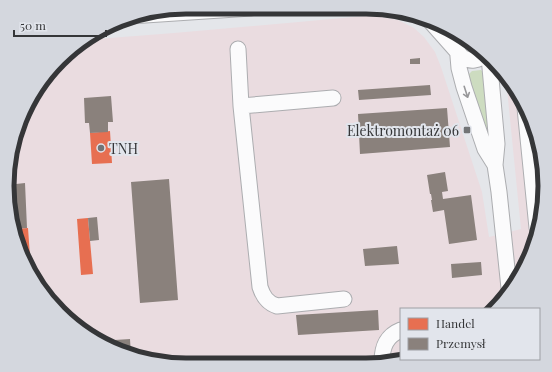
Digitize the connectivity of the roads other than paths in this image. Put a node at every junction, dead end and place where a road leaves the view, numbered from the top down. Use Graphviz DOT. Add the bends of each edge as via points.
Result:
graph roads {
  1 [pos="438,30"];
  2 [pos="457,40"];
  3 [pos="238,49"];
  4 [pos="458,54"];
  5 [pos="481,58"];
  6 [pos="490,67"];
  7 [pos="333,98"];
  8 [pos="241,106"];
  9 [pos="527,125"];
  10 [pos="495,165"];
  11 [pos="536,216"];
  12 [pos="508,283"];
  13 [pos="344,299"];
  14 [pos="400,330"];
  15 [pos="383,357"];
  1 -- 4 [label="street"];
  2 -- 4 [label="street"];
  3 -- 8 [label="street"];
  4 -- 5 [label="street" via="466,59"];
  4 -- 10 [label="street, one-way" via="459,68 475,121 485,149"];
  6 -- 10 [label="street" via="497,144"];
  7 -- 8 [label="street"];
  8 -- 13 [label="street" via="262,294 276,306"];
  9 -- 11 [label="street"];
  10 -- 12 [label="street"];
  14 -- 15 [label="street" via="388,338"];
}
